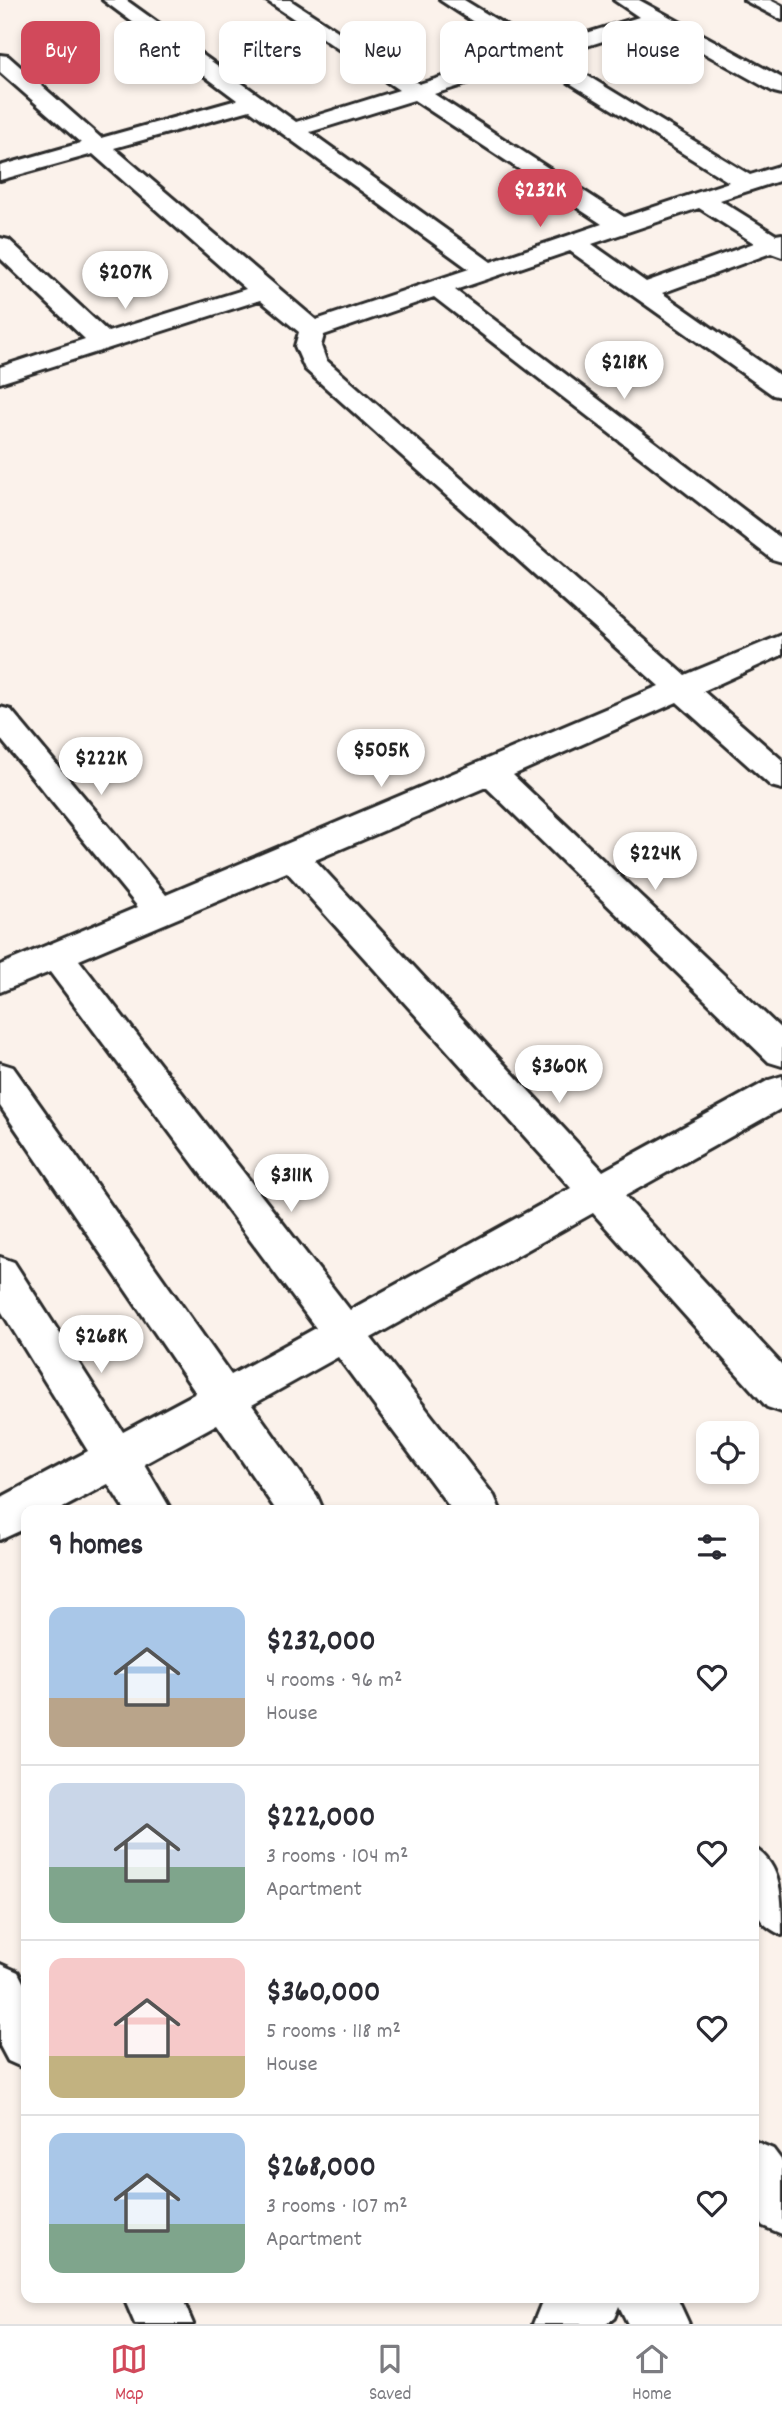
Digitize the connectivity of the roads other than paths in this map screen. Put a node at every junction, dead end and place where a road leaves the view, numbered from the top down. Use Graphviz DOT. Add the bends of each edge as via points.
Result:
graph roads {
  1 [pos="113,0"];
  2 [pos="276,0"];
  3 [pos="450,0"];
  4 [pos="624,0"];
  5 [pos="754,0"];
  6 [pos="782,15"];
  7 [pos="656,18"];
  8 [pos="484,21"];
  9 [pos="588,40"];
  10 [pos="0,61"];
  11 [pos="447,84"];
  12 [pos="587,84"];
  13 [pos="782,87"];
  14 [pos="418,93"];
  15 [pos="253,102"];
  16 [pos="293,130"];
  17 [pos="97,145"];
  18 [pos="782,172"];
  19 [pos="0,173"];
  20 [pos="747,183"];
  21 [pos="702,199"];
  22 [pos="621,226"];
  23 [pos="573,242"];
  24 [pos="0,244"];
  25 [pos="779,245"];
  26 [pos="488,271"];
  27 [pos="437,288"];
  28 [pos="264,291"];
  29 [pos="643,291"];
  30 [pos="312,330"];
  31 [pos="103,342"];
  32 [pos="0,375"];
  33 [pos="782,389"];
  34 [pos="782,553"];
  35 [pos="782,644"];
  36 [pos="683,690"];
  37 [pos="0,717"];
  38 [pos="490,772"];
  39 [pos="782,778"];
  40 [pos="292,856"];
  41 [pos="160,911"];
  42 [pos="56,954"];
  43 [pos="0,979"];
  44 [pos="782,1052"];
  45 [pos="0,1077"];
  46 [pos="782,1090"];
  47 [pos="598,1191"];
  48 [pos="0,1273"];
  49 [pos="342,1332"];
  50 [pos="782,1394"];
  51 [pos="225,1399"];
  52 [pos="115,1456"];
  53 [pos="27,1505"];
  54 [pos="146,1505"];
  55 [pos="298,1505"];
  56 [pos="474,1505"];
  57 [pos="21,1508"];
  58 [pos="0,1520"];
  59 [pos="759,1880"];
  60 [pos="782,1910"];
  61 [pos="0,1990"];
  62 [pos="21,2033"];
  63 [pos="154,2303"];
  64 [pos="588,2303"];
  65 [pos="647,2303"];
  66 [pos="165,2324"];
  67 [pos="561,2324"];
  68 [pos="661,2324"];
  1 -- 15 [label="street"];
  2 -- 14 [label="street"];
  3 -- 8 [label="street"];
  4 -- 7 [label="street"];
  5 -- 6 [label="street"];
  7 -- 9 [label="street"];
  7 -- 13 [label="street"];
  10 -- 17 [label="street"];
  11 -- 14 [label="street"];
  12 -- 20 [label="street"];
  14 -- 16 [label="street"];
  14 -- 22 [label="street"];
  15 -- 16 [label="street"];
  15 -- 17 [label="street"];
  16 -- 26 [label="street"];
  17 -- 19 [label="street"];
  17 -- 28 [label="street"];
  18 -- 20 [label="street"];
  20 -- 21 [label="street"];
  21 -- 22 [label="street"];
  21 -- 25 [label="street"];
  22 -- 23 [label="street"];
  23 -- 26 [label="street"];
  23 -- 29 [label="street"];
  24 -- 31 [label="street"];
  25 -- 29 [label="street"];
  26 -- 27 [label="street"];
  27 -- 30 [label="street"];
  27 -- 34 [label="street"];
  28 -- 30 [label="street"];
  28 -- 31 [label="street"];
  29 -- 33 [label="street"];
  30 -- 36 [label="street" via="308,346 314,363"];
  31 -- 32 [label="street"];
  35 -- 36 [label="street"];
  36 -- 38 [label="street"];
  36 -- 39 [label="street"];
  37 -- 41 [label="street"];
  38 -- 40 [label="street"];
  38 -- 44 [label="street"];
  40 -- 41 [label="street"];
  40 -- 47 [label="street"];
  41 -- 42 [label="street"];
  42 -- 43 [label="street"];
  42 -- 49 [label="street"];
  45 -- 51 [label="street"];
  46 -- 47 [label="street"];
  47 -- 49 [label="street"];
  47 -- 50 [label="street"];
  48 -- 52 [label="street"];
  49 -- 51 [label="street"];
  49 -- 56 [label="street"];
  51 -- 52 [label="street"];
  51 -- 55 [label="street"];
  52 -- 53 [label="street"];
  52 -- 54 [label="street"];
  57 -- 58 [label="street"];
  59 -- 60 [label="street"];
  61 -- 62 [label="street"];
  63 -- 66 [label="street"];
  64 -- 67 [label="street"];
  65 -- 68 [label="street"];
}
